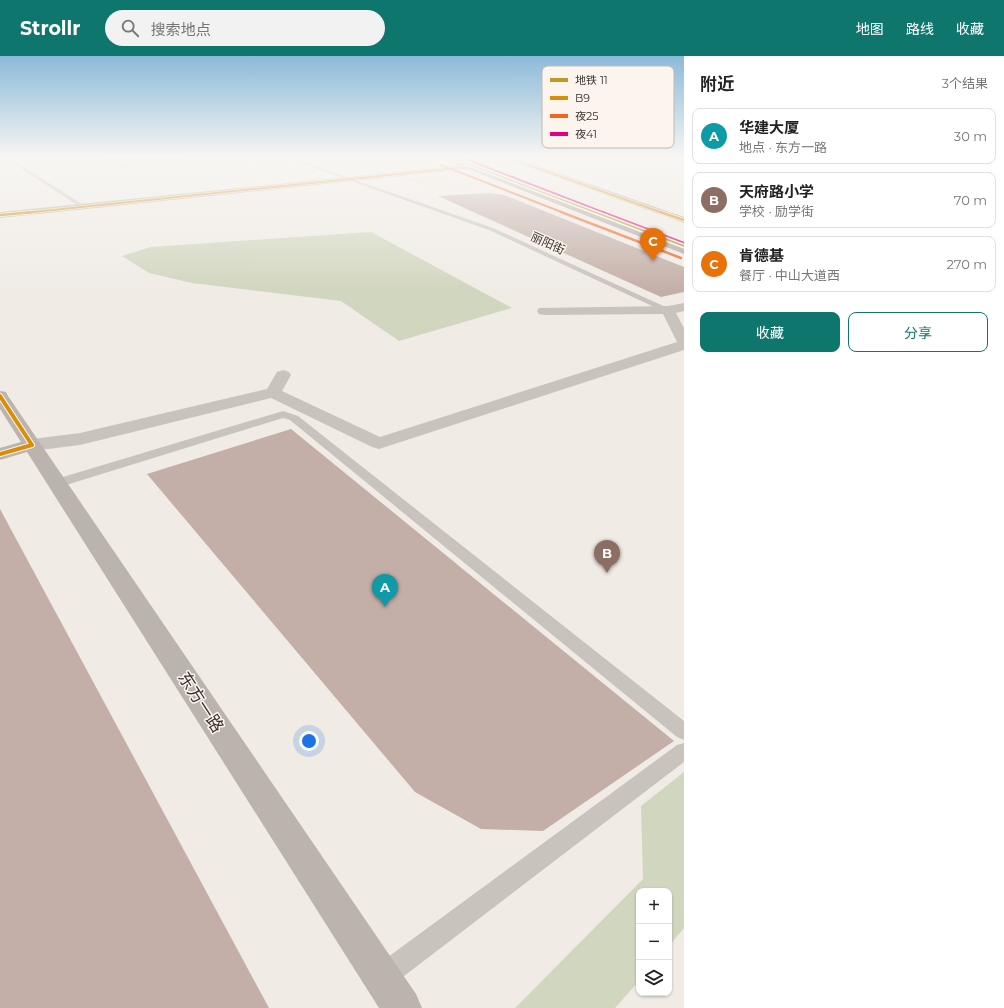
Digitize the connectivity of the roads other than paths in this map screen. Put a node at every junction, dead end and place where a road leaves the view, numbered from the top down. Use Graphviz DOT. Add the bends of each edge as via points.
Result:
graph roads {
  1 [pos="76,202"];
  2 [pos="117,202"];
  3 [pos="416,202"];
  4 [pos="558,202"];
  5 [pos="634,202"];
  6 [pos="82,206"];
  7 [pos="0,215"];
  8 [pos="684,220"];
  9 [pos="684,251"];
  10 [pos="676,308"];
  11 [pos="544,311"];
  12 [pos="684,343"];
  13 [pos="283,375"];
  14 [pos="273,393"];
  15 [pos="0,396"];
  16 [pos="32,445"];
  17 [pos="0,454"];
  18 [pos="58,483"];
  19 [pos="684,732"];
  20 [pos="684,751"];
  21 [pos="382,977"];
  22 [pos="402,1008"];
  1 -- 6 [label="lane"];
  2 -- 6 [label="street"];
  3 -- 10 [label="lane, 丽阳街" via="491,229"];
  4 -- 9 [label="highway"];
  5 -- 8 [label="highway"];
  6 -- 7 [label="street"];
  10 -- 11 [label="street"];
  10 -- 12 [label="street"];
  12 -- 14 [label="street" via="379,443"];
  13 -- 14 [label="street"];
  14 -- 16 [label="street" via="80,439"];
  15 -- 16 [label="street, 东方一路"];
  16 -- 17 [label="street"];
  16 -- 18 [label="street, 东方一路"];
  18 -- 19 [label="lane" via="283,414 294,418"];
  18 -- 21 [label="street, 东方一路"];
  20 -- 21 [label="lane"];
  21 -- 22 [label="street, 东方一路"];
}
